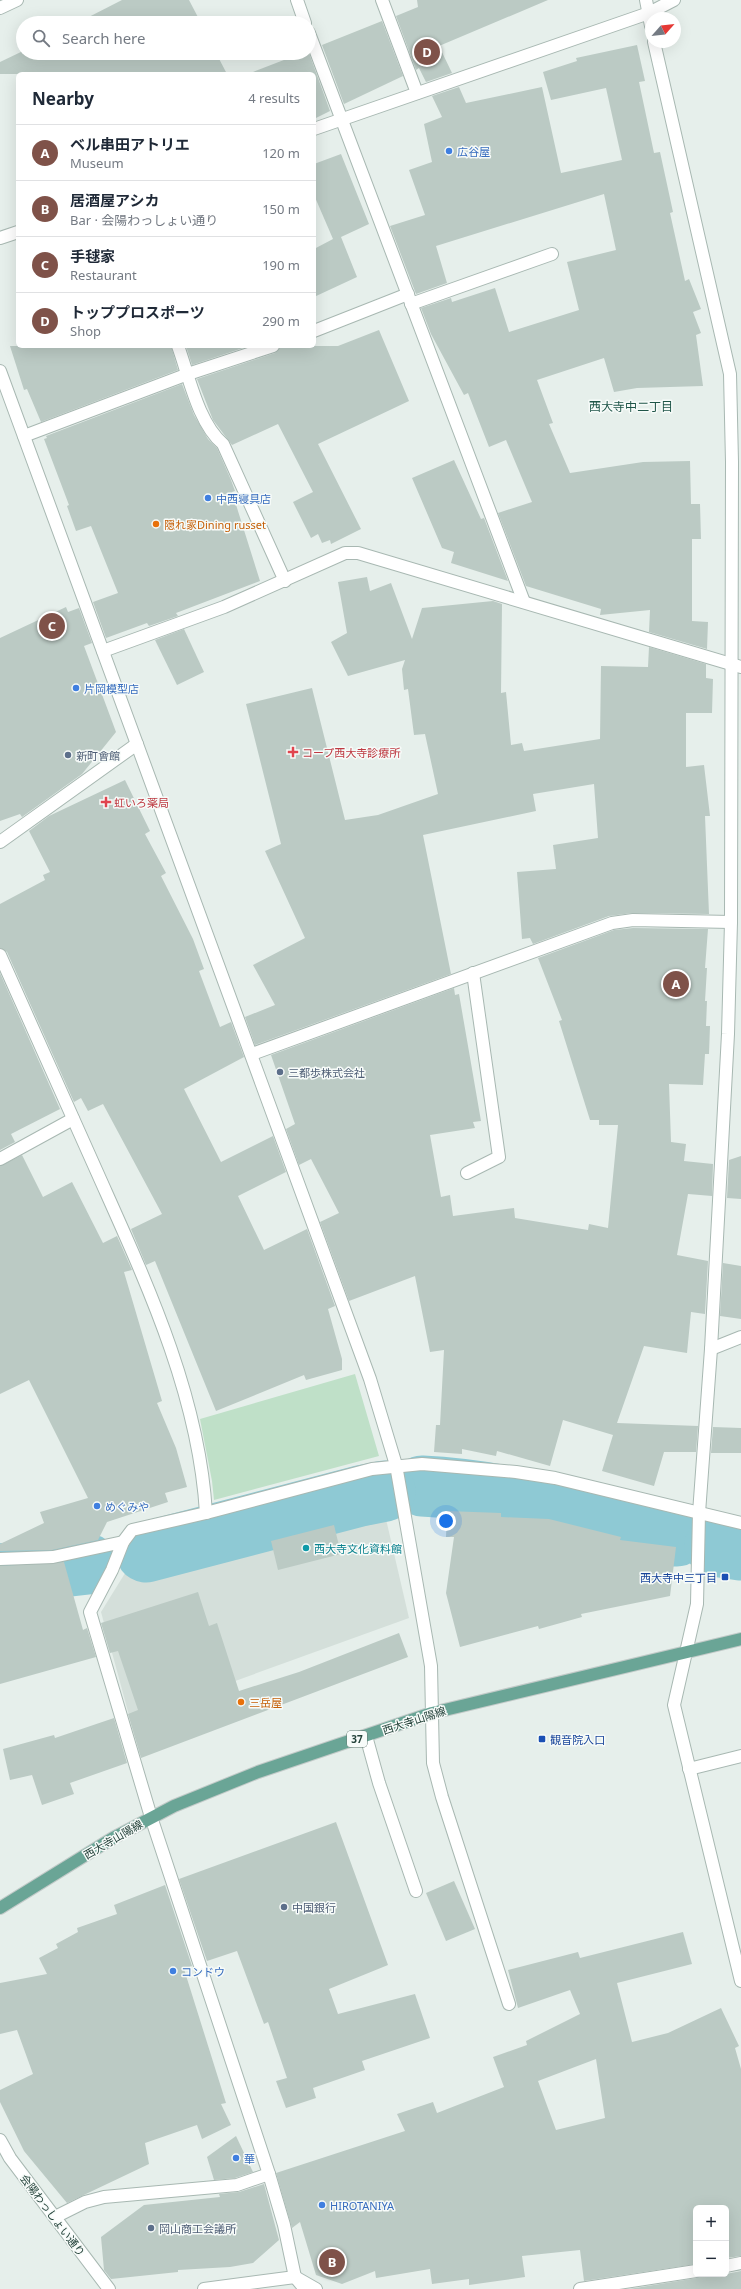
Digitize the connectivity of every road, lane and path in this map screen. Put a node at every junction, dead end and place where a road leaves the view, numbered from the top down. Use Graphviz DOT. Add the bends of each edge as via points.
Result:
graph roads {
  1 [pos="17,0"];
  2 [pos="297,0"];
  3 [pos="382,0"];
  4 [pos="646,0"];
  5 [pos="674,0"];
  6 [pos="0,8"];
  7 [pos="649,12"];
  8 [pos="651,12"];
  9 [pos="645,14"];
  10 [pos="303,16"];
  11 [pos="655,48"];
  12 [pos="316,52"];
  13 [pos="417,93"];
  14 [pos="341,120"];
  15 [pos="316,128"];
  16 [pos="16,233"];
  17 [pos="0,238"];
  18 [pos="552,254"];
  19 [pos="409,299"];
  20 [pos="316,330"];
  21 [pos="179,348"];
  22 [pos="266,348"];
  23 [pos="0,371"];
  24 [pos="188,374"];
  25 [pos="24,436"];
  26 [pos="736,469"];
  27 [pos="285,581"];
  28 [pos="524,602"];
  29 [pos="103,651"];
  30 [pos="736,666"];
  31 [pos="137,744"];
  32 [pos="0,842"];
  33 [pos="731,922"];
  34 [pos="0,955"];
  35 [pos="473,973"];
  36 [pos="252,1054"];
  37 [pos="73,1119"];
  38 [pos="0,1159"];
  39 [pos="467,1173"];
  40 [pos="741,1338"];
  41 [pos="711,1349"];
  42 [pos="396,1465"];
  43 [pos="206,1513"];
  44 [pos="699,1513"];
  45 [pos="741,1523"];
  46 [pos="123,1542"];
  47 [pos="0,1559"];
  48 [pos="741,1639"];
  49 [pos="687,1651"];
  50 [pos="432,1712"];
  51 [pos="366,1736"];
  52 [pos="741,1756"];
  53 [pos="689,1769"];
  54 [pos="151,1817"];
  55 [pos="416,1891"];
  56 [pos="0,1908"];
  57 [pos="741,1981"];
  58 [pos="509,2004"];
  59 [pos="0,2140"];
  60 [pos="269,2174"];
  61 [pos="55,2217"];
  62 [pos="741,2263"];
  63 [pos="729,2265"];
  64 [pos="693,2271"];
  65 [pos="295,2277"];
  66 [pos="109,2289"];
  67 [pos="204,2289"];
  68 [pos="305,2289"];
  69 [pos="316,2289"];
  70 [pos="580,2289"];
  1 -- 6 [label="street"];
  2 -- 10 [label="street"];
  3 -- 13 [label="street"];
  4 -- 7 [label="street"];
  5 -- 8 [label="street"];
  9 -- 13 [label="street"];
  11 -- 26 [label="street" via="730,374"];
  12 -- 14 [label="street"];
  13 -- 14 [label="street"];
  14 -- 15 [label="street"];
  14 -- 19 [label="street"];
  16 -- 17 [label="street"];
  18 -- 19 [label="street"];
  19 -- 20 [label="street"];
  19 -- 28 [label="street"];
  21 -- 24 [label="street"];
  22 -- 24 [label="street"];
  23 -- 25 [label="street"];
  24 -- 25 [label="street"];
  24 -- 27 [label="street" via="195,399 214,437 223,444"];
  25 -- 29 [label="street"];
  26 -- 30 [label="street"];
  27 -- 28 [label="street" via="345,553 358,553"];
  27 -- 29 [label="street" via="224,607"];
  28 -- 30 [label="street"];
  29 -- 31 [label="street"];
  30 -- 33 [label="street"];
  31 -- 32 [label="street"];
  31 -- 36 [label="street"];
  33 -- 35 [label="street" via="633,920 612,923"];
  33 -- 41 [label="street" via="728,1034"];
  34 -- 37 [label="street"];
  35 -- 36 [label="street"];
  35 -- 39 [label="street" via="499,1157"];
  36 -- 42 [label="street" via="370,1379"];
  37 -- 38 [label="street"];
  37 -- 43 [label="street" via="171,1349 189,1405 204,1475"];
  40 -- 41 [label="street"];
  41 -- 44 [label="street"];
  42 -- 43 [label="street" via="372,1469"];
  42 -- 44 [label="street" via="422,1464 556,1478"];
  42 -- 50 [label="street" via="432,1666"];
  43 -- 46 [label="street" via="132,1530"];
  44 -- 45 [label="street"];
  44 -- 49 [label="street" via="697,1604"];
  46 -- 47 [label="street" via="53,1557"];
  46 -- 54 [label="street" via="90,1612"];
  48 -- 49 [label="main road, 西大寺山陽線 / 37"];
  49 -- 50 [label="main road, 西大寺山陽線 / 37"];
  49 -- 53 [label="street" via="674,1705"];
  50 -- 51 [label="main road, 西大寺山陽線 / 37"];
  50 -- 58 [label="street" via="433,1764"];
  51 -- 54 [label="main road, 西大寺山陽線 / 37" via="258,1772"];
  51 -- 55 [label="street" via="379,1783"];
  52 -- 53 [label="street"];
  53 -- 57 [label="street"];
  54 -- 56 [label="main road, 西大寺山陽線 / 37" via="112,1838"];
  54 -- 60 [label="street" via="168,1862"];
  59 -- 61 [label="street, 会陽わっしょい通り" via="10,2158"];
  60 -- 61 [label="street" via="229,2186 104,2197 85,2202"];
  60 -- 65 [label="street" via="284,2225"];
  61 -- 66 [label="street, 会陽わっしょい通り"];
  62 -- 63 [label="street"];
  64 -- 70 [label="street"];
  65 -- 67 [label="street"];
  65 -- 68 [label="street"];
  65 -- 69 [label="street"];
}
